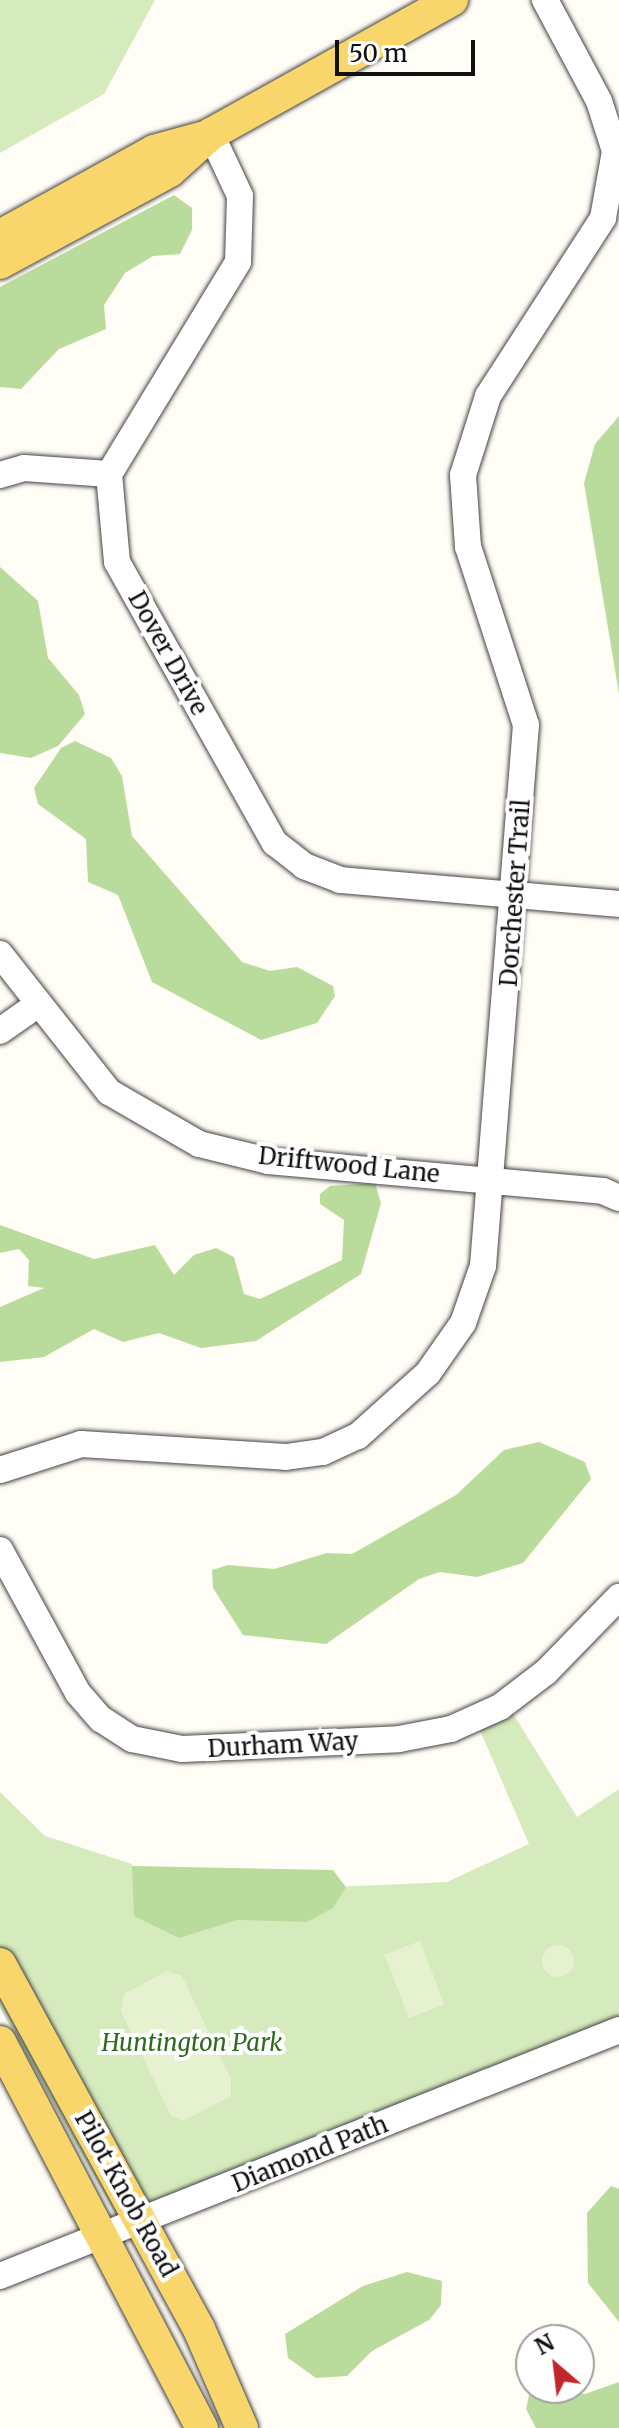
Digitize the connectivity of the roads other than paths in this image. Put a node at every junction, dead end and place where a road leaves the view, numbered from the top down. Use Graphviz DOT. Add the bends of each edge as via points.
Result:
graph roads {
  1 [pos="452,0"];
  2 [pos="545,0"];
  3 [pos="609,99"];
  4 [pos="211,134"];
  5 [pos="0,236"];
  6 [pos="0,263"];
  7 [pos="109,474"];
  8 [pos="0,475"];
  9 [pos="516,895"];
  10 [pos="619,904"];
  11 [pos="0,954"];
  12 [pos="34,1007"];
  13 [pos="0,1031"];
  14 [pos="492,1179"];
  15 [pos="619,1198"];
  16 [pos="0,1470"];
  17 [pos="0,1550"];
  18 [pos="619,1597"];
  19 [pos="0,1964"];
  20 [pos="619,2030"];
  21 [pos="0,2042"];
  22 [pos="142,2222"];
  23 [pos="106,2238"];
  24 [pos="0,2276"];
  25 [pos="202,2428"];
  26 [pos="242,2428"];
  1 -- 4 [label="main road"];
  2 -- 3 [label="street, Dorchester Trail"];
  3 -- 9 [label="street, Dorchester Trail" via="615,151 603,218 488,396 463,475 468,547 526,725"];
  4 -- 5 [label="main road" via="154,151"];
  4 -- 6 [label="main road" via="170,171"];
  4 -- 7 [label="street" via="240,196 238,262"];
  7 -- 8 [label="street" via="24,468"];
  7 -- 9 [label="street, Dover Drive" via="117,562 275,843 304,866 340,880"];
  9 -- 10 [label="street, Dover Drive"];
  9 -- 14 [label="street, Dorchester Trail"];
  11 -- 12 [label="street, Driftwood Lane"];
  12 -- 13 [label="street"];
  12 -- 14 [label="street, Driftwood Lane" via="109,1092 199,1144 268,1161"];
  14 -- 15 [label="street"];
  14 -- 16 [label="street, Dorchester Trail" via="483,1266 463,1323 428,1373 358,1436 286,1457 81,1444"];
  17 -- 18 [label="street, Durham Way" via="78,1693 101,1719 132,1739 182,1749 399,1739 451,1729 500,1707 546,1672"];
  19 -- 22 [label="main road, Pilot Knob Road"];
  20 -- 22 [label="street, Diamond Path"];
  21 -- 23 [label="main road, Pilot Knob Road"];
  22 -- 23 [label="street, Diamond Path"];
  22 -- 26 [label="main road, Pilot Knob Road"];
  23 -- 24 [label="street, Diamond Path"];
  23 -- 25 [label="main road, Pilot Knob Road"];
}
